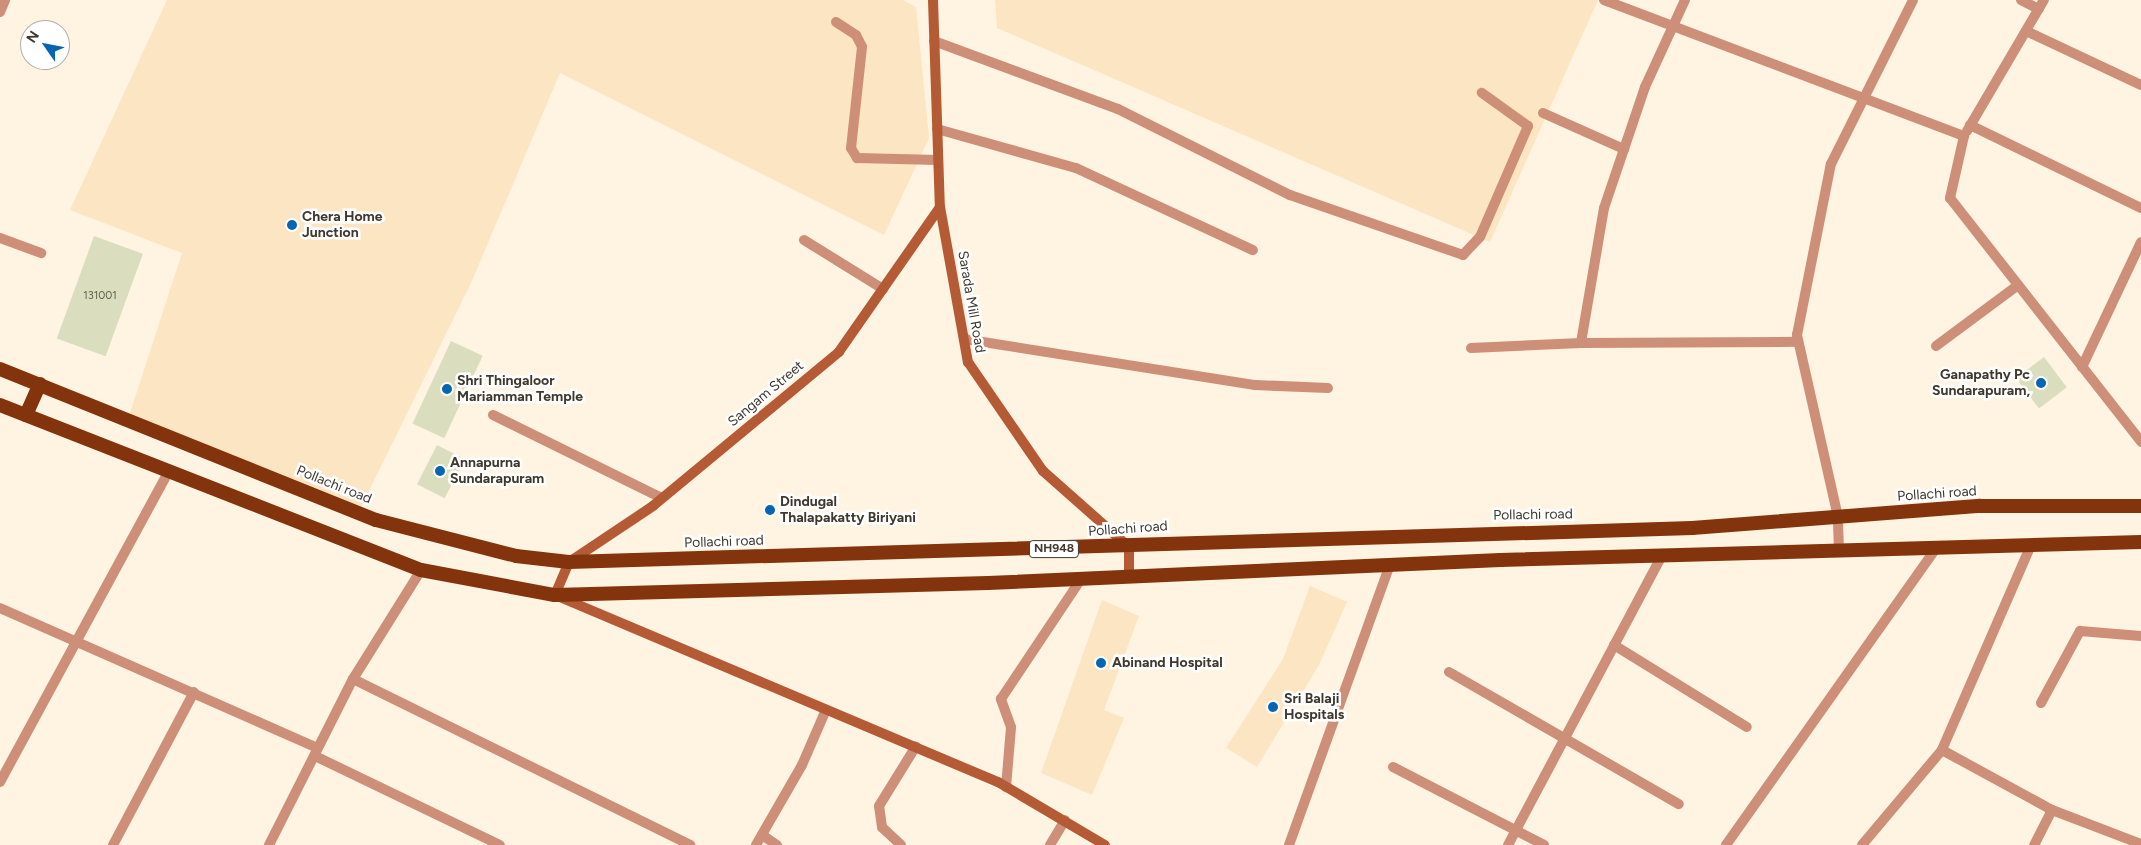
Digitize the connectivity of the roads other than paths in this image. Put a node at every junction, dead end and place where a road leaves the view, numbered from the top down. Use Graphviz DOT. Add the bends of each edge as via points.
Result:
graph roads {
  1 [pos="5,0"];
  2 [pos="933,0"];
  3 [pos="1604,0"];
  4 [pos="1684,0"];
  5 [pos="1913,0"];
  6 [pos="2021,0"];
  7 [pos="2041,5"];
  8 [pos="0,12"];
  9 [pos="836,22"];
  10 [pos="1673,25"];
  11 [pos="2026,31"];
  12 [pos="934,41"];
  13 [pos="2141,84"];
  14 [pos="1482,93"];
  15 [pos="1863,100"];
  16 [pos="1543,113"];
  17 [pos="1970,125"];
  18 [pos="937,129"];
  19 [pos="1964,136"];
  20 [pos="1624,149"];
  21 [pos="938,160"];
  22 [pos="940,207"];
  23 [pos="2141,208"];
  24 [pos="0,238"];
  25 [pos="804,240"];
  26 [pos="2141,242"];
  27 [pos="1253,250"];
  28 [pos="41,253"];
  29 [pos="2018,285"];
  30 [pos="883,289"];
  31 [pos="964,339"];
  32 [pos="1798,342"];
  33 [pos="1581,343"];
  34 [pos="1936,346"];
  35 [pos="1471,348"];
  36 [pos="2082,367"];
  37 [pos="0,369"];
  38 [pos="40,384"];
  39 [pos="1328,388"];
  40 [pos="0,405"];
  41 [pos="26,415"];
  42 [pos="494,415"];
  43 [pos="2141,442"];
  44 [pos="169,471"];
  45 [pos="662,498"];
  46 [pos="2141,506"];
  47 [pos="1838,517"];
  48 [pos="2141,542"];
  49 [pos="2030,545"];
  50 [pos="1129,547"];
  51 [pos="1936,548"];
  52 [pos="1839,550"];
  53 [pos="1662,555"];
  54 [pos="568,562"];
  55 [pos="1390,565"];
  56 [pos="421,570"];
  57 [pos="1129,577"];
  58 [pos="1081,579"];
  59 [pos="555,595"];
  60 [pos="0,608"];
  61 [pos="2141,636"];
  62 [pos="76,639"];
  63 [pos="1614,645"];
  64 [pos="1449,672"];
  65 [pos="353,680"];
  66 [pos="194,692"];
  67 [pos="2041,703"];
  68 [pos="825,712"];
  69 [pos="1747,727"];
  70 [pos="1567,740"];
  71 [pos="916,746"];
  72 [pos="1942,750"];
  73 [pos="317,752"];
  74 [pos="1393,767"];
  75 [pos="0,782"];
  76 [pos="1006,786"];
  77 [pos="1679,804"];
  78 [pos="2052,810"];
  79 [pos="1065,820"];
  80 [pos="1516,830"];
  81 [pos="762,835"];
  82 [pos="2141,844"];
  83 [pos="113,845"];
  84 [pos="269,845"];
  85 [pos="500,845"];
  86 [pos="690,845"];
  87 [pos="756,845"];
  88 [pos="776,845"];
  89 [pos="901,845"];
  90 [pos="1050,845"];
  91 [pos="1105,845"];
  92 [pos="1290,845"];
  93 [pos="1508,845"];
  94 [pos="1544,845"];
  95 [pos="1726,845"];
  96 [pos="1862,845"];
  97 [pos="2034,845"];
  1 -- 8 [label="street"];
  2 -- 12 [label="main road, Sarada Mill Road"];
  3 -- 10 [label="street"];
  4 -- 10 [label="street"];
  5 -- 15 [label="street"];
  6 -- 7 [label="street"];
  7 -- 11 [label="street"];
  9 -- 21 [label="street" via="856,35 862,47 851,148 857,158"];
  10 -- 15 [label="street"];
  10 -- 20 [label="street"];
  11 -- 13 [label="street"];
  11 -- 17 [label="street"];
  12 -- 14 [label="street" via="1118,109 1290,195 1463,255 1480,237 1528,126"];
  12 -- 18 [label="main road, Sarada Mill Road"];
  15 -- 19 [label="street"];
  15 -- 32 [label="street" via="1831,164"];
  16 -- 20 [label="street"];
  17 -- 19 [label="street"];
  17 -- 23 [label="street"];
  18 -- 21 [label="main road, Sarada Mill Road"];
  18 -- 27 [label="street" via="1076,168"];
  19 -- 29 [label="street" via="1950,198"];
  20 -- 33 [label="street" via="1604,208"];
  21 -- 22 [label="main road, Sarada Mill Road"];
  22 -- 30 [label="main road, Sangam Street"];
  22 -- 31 [label="main road, Sarada Mill Road"];
  24 -- 28 [label="street"];
  25 -- 30 [label="street"];
  26 -- 36 [label="street"];
  29 -- 34 [label="street"];
  29 -- 36 [label="street"];
  30 -- 45 [label="main road, Sangam Street" via="839,352"];
  31 -- 39 [label="street" via="1255,385"];
  31 -- 50 [label="main road, Sarada Mill Road" via="968,362 1043,471"];
  32 -- 33 [label="street"];
  32 -- 47 [label="street"];
  33 -- 35 [label="street"];
  36 -- 43 [label="street"];
  37 -- 38 [label="highway, Pollachi road / NH948"];
  38 -- 41 [label="highway"];
  38 -- 54 [label="highway, Pollachi road / NH948" via="376,520 516,556"];
  40 -- 41 [label="highway, NH948"];
  41 -- 44 [label="highway, NH948"];
  42 -- 45 [label="street"];
  44 -- 56 [label="highway, NH948"];
  44 -- 62 [label="street"];
  45 -- 54 [label="main road, Sangam Street"];
  46 -- 47 [label="highway, Pollachi road / NH948" via="1980,506"];
  47 -- 50 [label="highway, Pollachi road / NH948" via="1692,528 1194,541"];
  47 -- 52 [label="street"];
  48 -- 49 [label="highway, NH948"];
  49 -- 51 [label="highway, NH948"];
  49 -- 72 [label="street"];
  50 -- 54 [label="highway, Pollachi road / NH948"];
  50 -- 57 [label="main road"];
  51 -- 52 [label="highway, NH948"];
  51 -- 95 [label="street"];
  52 -- 53 [label="highway, NH948"];
  53 -- 55 [label="highway, NH948"];
  53 -- 63 [label="street"];
  54 -- 59 [label="main road"];
  55 -- 57 [label="highway, NH948"];
  55 -- 92 [label="street"];
  56 -- 59 [label="highway, NH948"];
  56 -- 65 [label="street"];
  57 -- 58 [label="highway, NH948"];
  58 -- 59 [label="highway, NH948"];
  58 -- 76 [label="street" via="1001,699 1011,727"];
  59 -- 68 [label="main road"];
  60 -- 62 [label="street"];
  61 -- 67 [label="street" via="2080,631"];
  62 -- 66 [label="street"];
  62 -- 75 [label="street"];
  63 -- 69 [label="street"];
  63 -- 70 [label="street"];
  64 -- 70 [label="street"];
  65 -- 73 [label="street"];
  65 -- 86 [label="street"];
  66 -- 73 [label="street"];
  66 -- 83 [label="street"];
  68 -- 71 [label="main road"];
  68 -- 81 [label="street" via="802,765"];
  70 -- 77 [label="street"];
  70 -- 80 [label="street"];
  71 -- 76 [label="main road"];
  71 -- 89 [label="street" via="879,806 882,827"];
  72 -- 78 [label="street"];
  72 -- 96 [label="street"];
  73 -- 84 [label="street"];
  73 -- 85 [label="street"];
  74 -- 80 [label="street"];
  76 -- 79 [label="main road"];
  78 -- 82 [label="street"];
  78 -- 97 [label="street"];
  79 -- 90 [label="street"];
  79 -- 91 [label="main road"];
  80 -- 93 [label="street"];
  80 -- 94 [label="street"];
  81 -- 87 [label="street"];
  81 -- 88 [label="street"];
}
